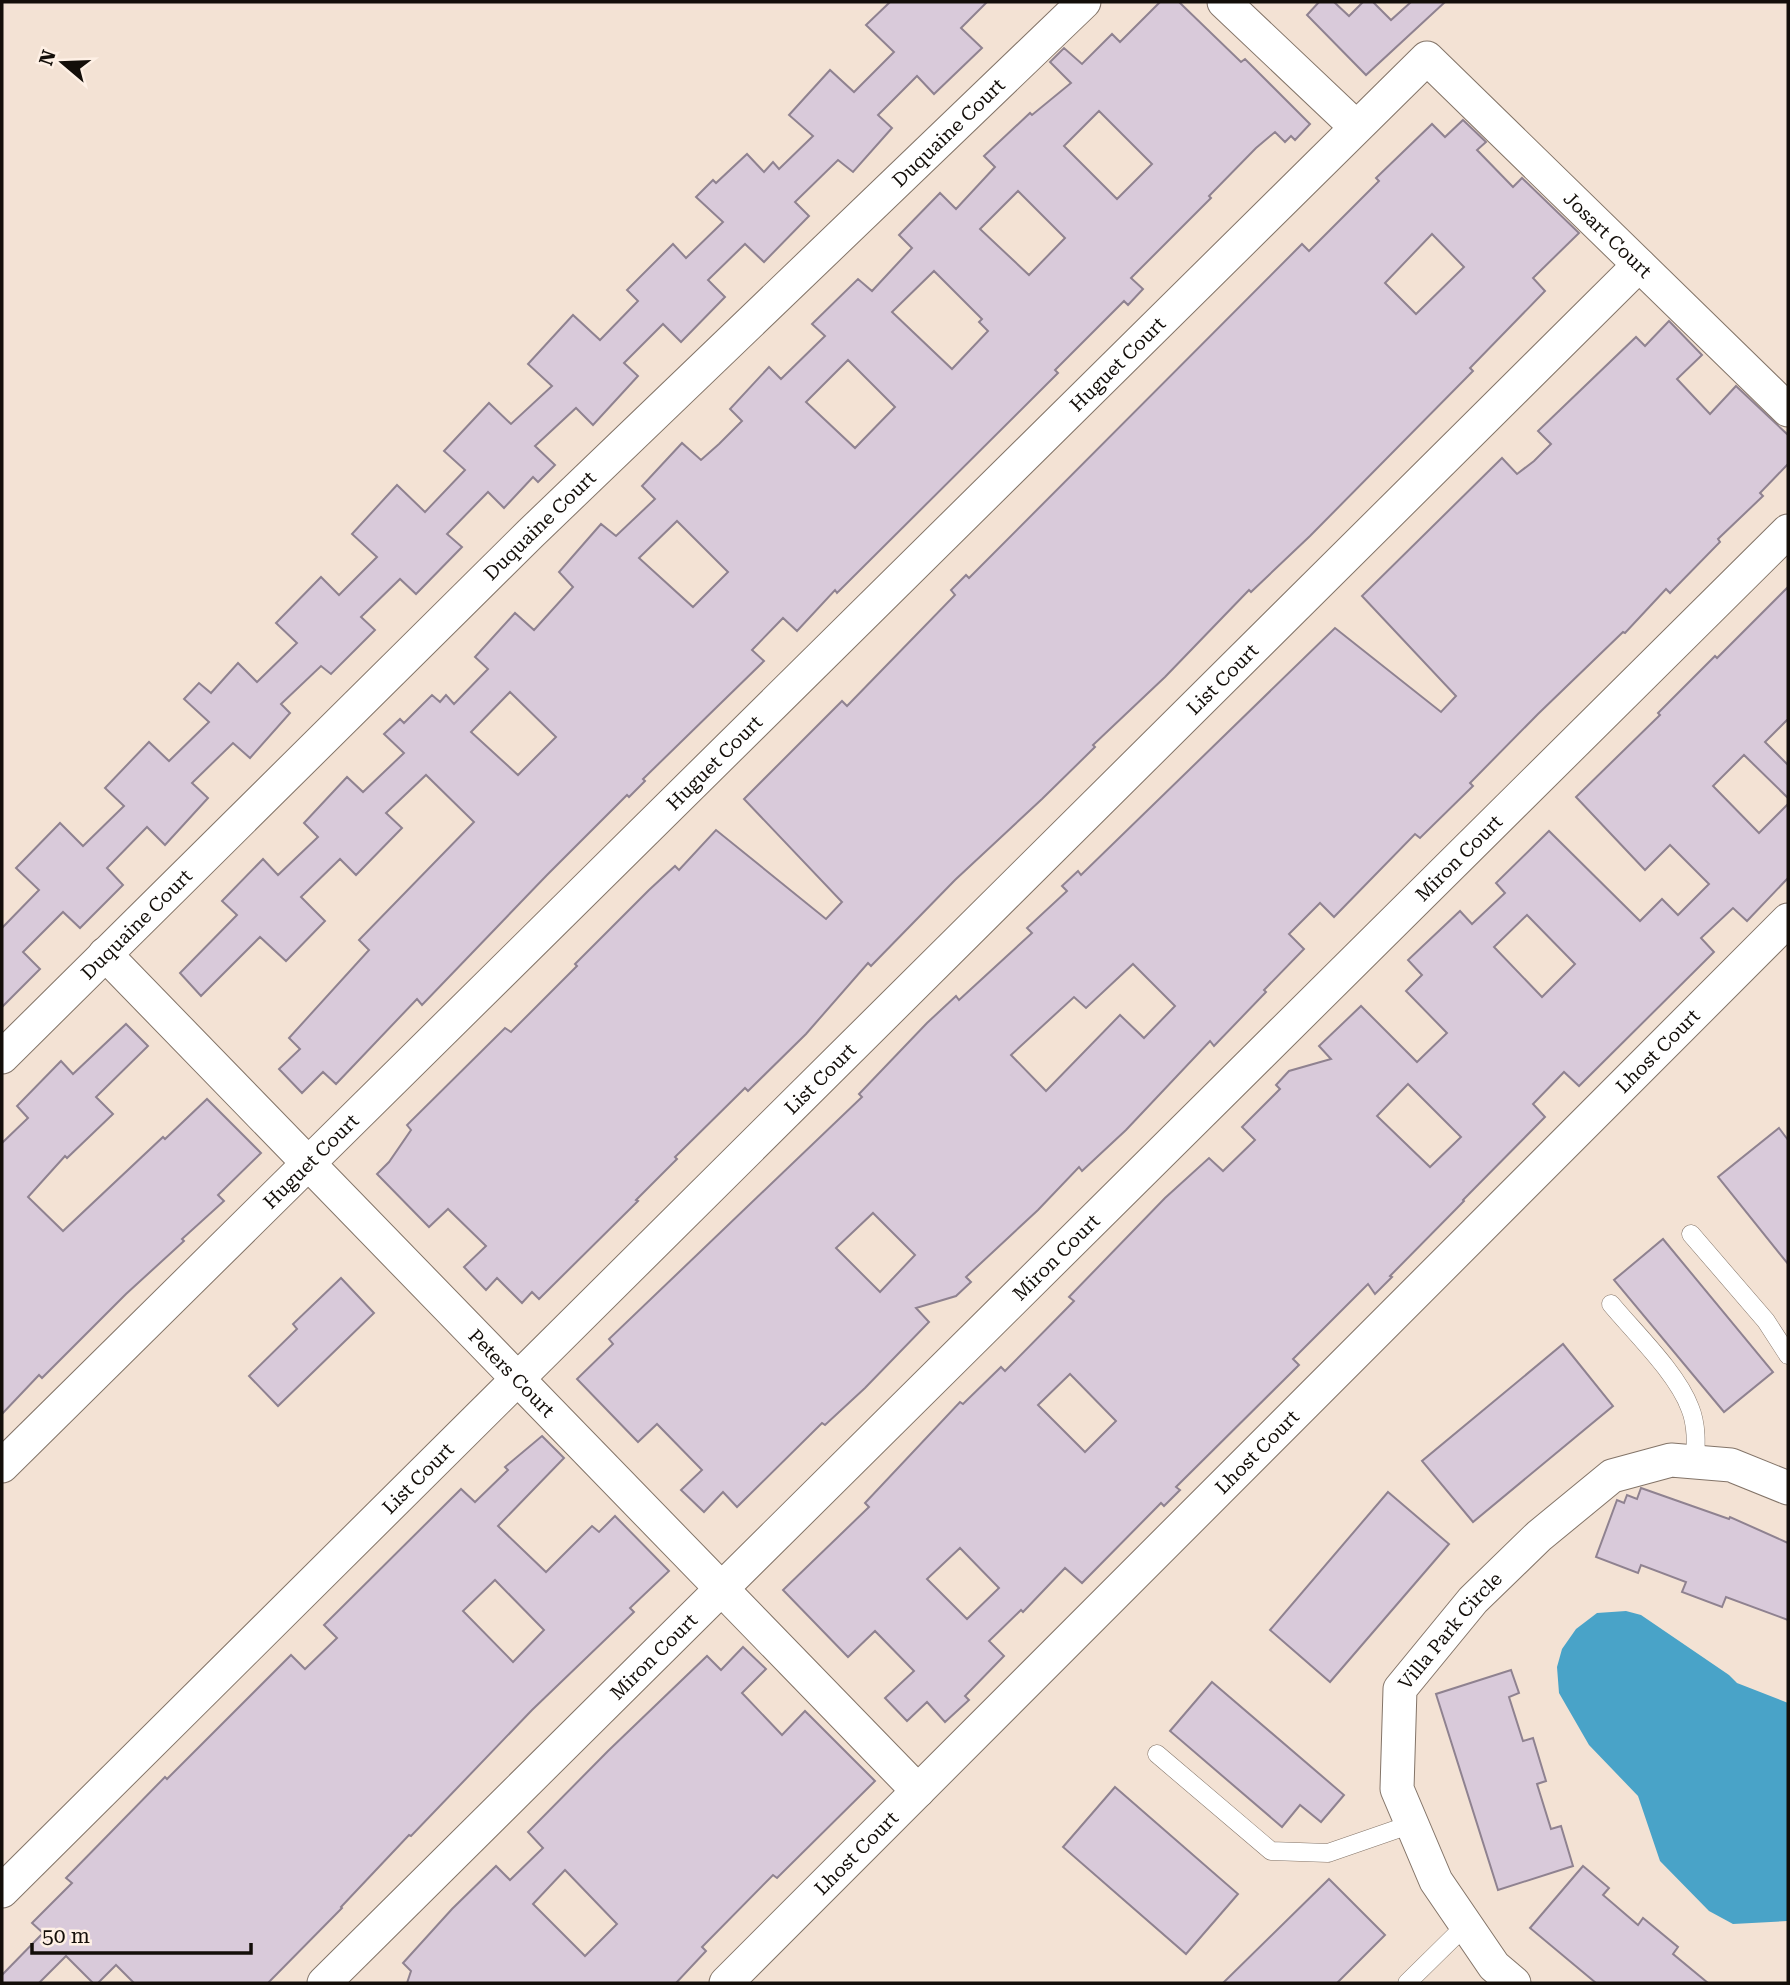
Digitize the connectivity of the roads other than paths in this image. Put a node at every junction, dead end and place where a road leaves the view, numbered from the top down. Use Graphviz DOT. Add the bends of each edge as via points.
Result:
graph roads {
  1 [pos="1084,2"];
  2 [pos="1224,2"];
  3 [pos="1427,58"];
  4 [pos="1356,127"];
  5 [pos="1639,265"];
  6 [pos="1788,410"];
  7 [pos="1788,531"];
  8 [pos="1788,920"];
  9 [pos="105,954"];
  10 [pos="2,1057"];
  11 [pos="308,1163"];
  12 [pos="1691,1234"];
  13 [pos="1611,1304"];
  14 [pos="1788,1355"];
  15 [pos="517,1379"];
  16 [pos="1695,1462"];
  17 [pos="2,1466"];
  18 [pos="1787,1481"];
  19 [pos="721,1589"];
  20 [pos="1157,1754"];
  21 [pos="918,1791"];
  22 [pos="1412,1824"];
  23 [pos="2,1891"];
  24 [pos="1466,1925"];
  25 [pos="324,1983"];
  26 [pos="726,1983"];
  27 [pos="1407,1983"];
  28 [pos="1514,1983"];
  1 -- 9 [label="street, Duquaine Court" via="530,534"];
  2 -- 4 [label="street"];
  3 -- 4 [label="street, Huguet Court"];
  3 -- 5 [label="street, Josart Court"];
  4 -- 11 [label="street, Huguet Court"];
  5 -- 6 [label="street, Josart Court"];
  5 -- 15 [label="street, List Court"];
  7 -- 19 [label="street, Miron Court"];
  8 -- 21 [label="street, Lhost Court"];
  9 -- 10 [label="street, Duquaine Court"];
  9 -- 11 [label="street, Peters Court"];
  11 -- 15 [label="street, Peters Court"];
  11 -- 17 [label="street, Huguet Court"];
  12 -- 14 [label="lane" via="1766,1321"];
  13 -- 16 [label="lane" via="1678,1385 1691,1409"];
  15 -- 19 [label="street, Peters Court"];
  15 -- 23 [label="street, List Court"];
  16 -- 18 [label="street, Villa Park Circle" via="1731,1465"];
  16 -- 22 [label="street, Villa Park Circle" via="1671,1460 1612,1476 1539,1536 1473,1600 1401,1689 1397,1789"];
  19 -- 21 [label="street, Peters Court"];
  19 -- 25 [label="street, Miron Court"];
  20 -- 22 [label="lane" via="1272,1851 1328,1853"];
  21 -- 26 [label="street, Lhost Court"];
  22 -- 24 [label="street, Villa Park Circle" via="1436,1881"];
  24 -- 27 [label="lane"];
  24 -- 28 [label="street, Villa Park Circle" via="1494,1966"];
}
